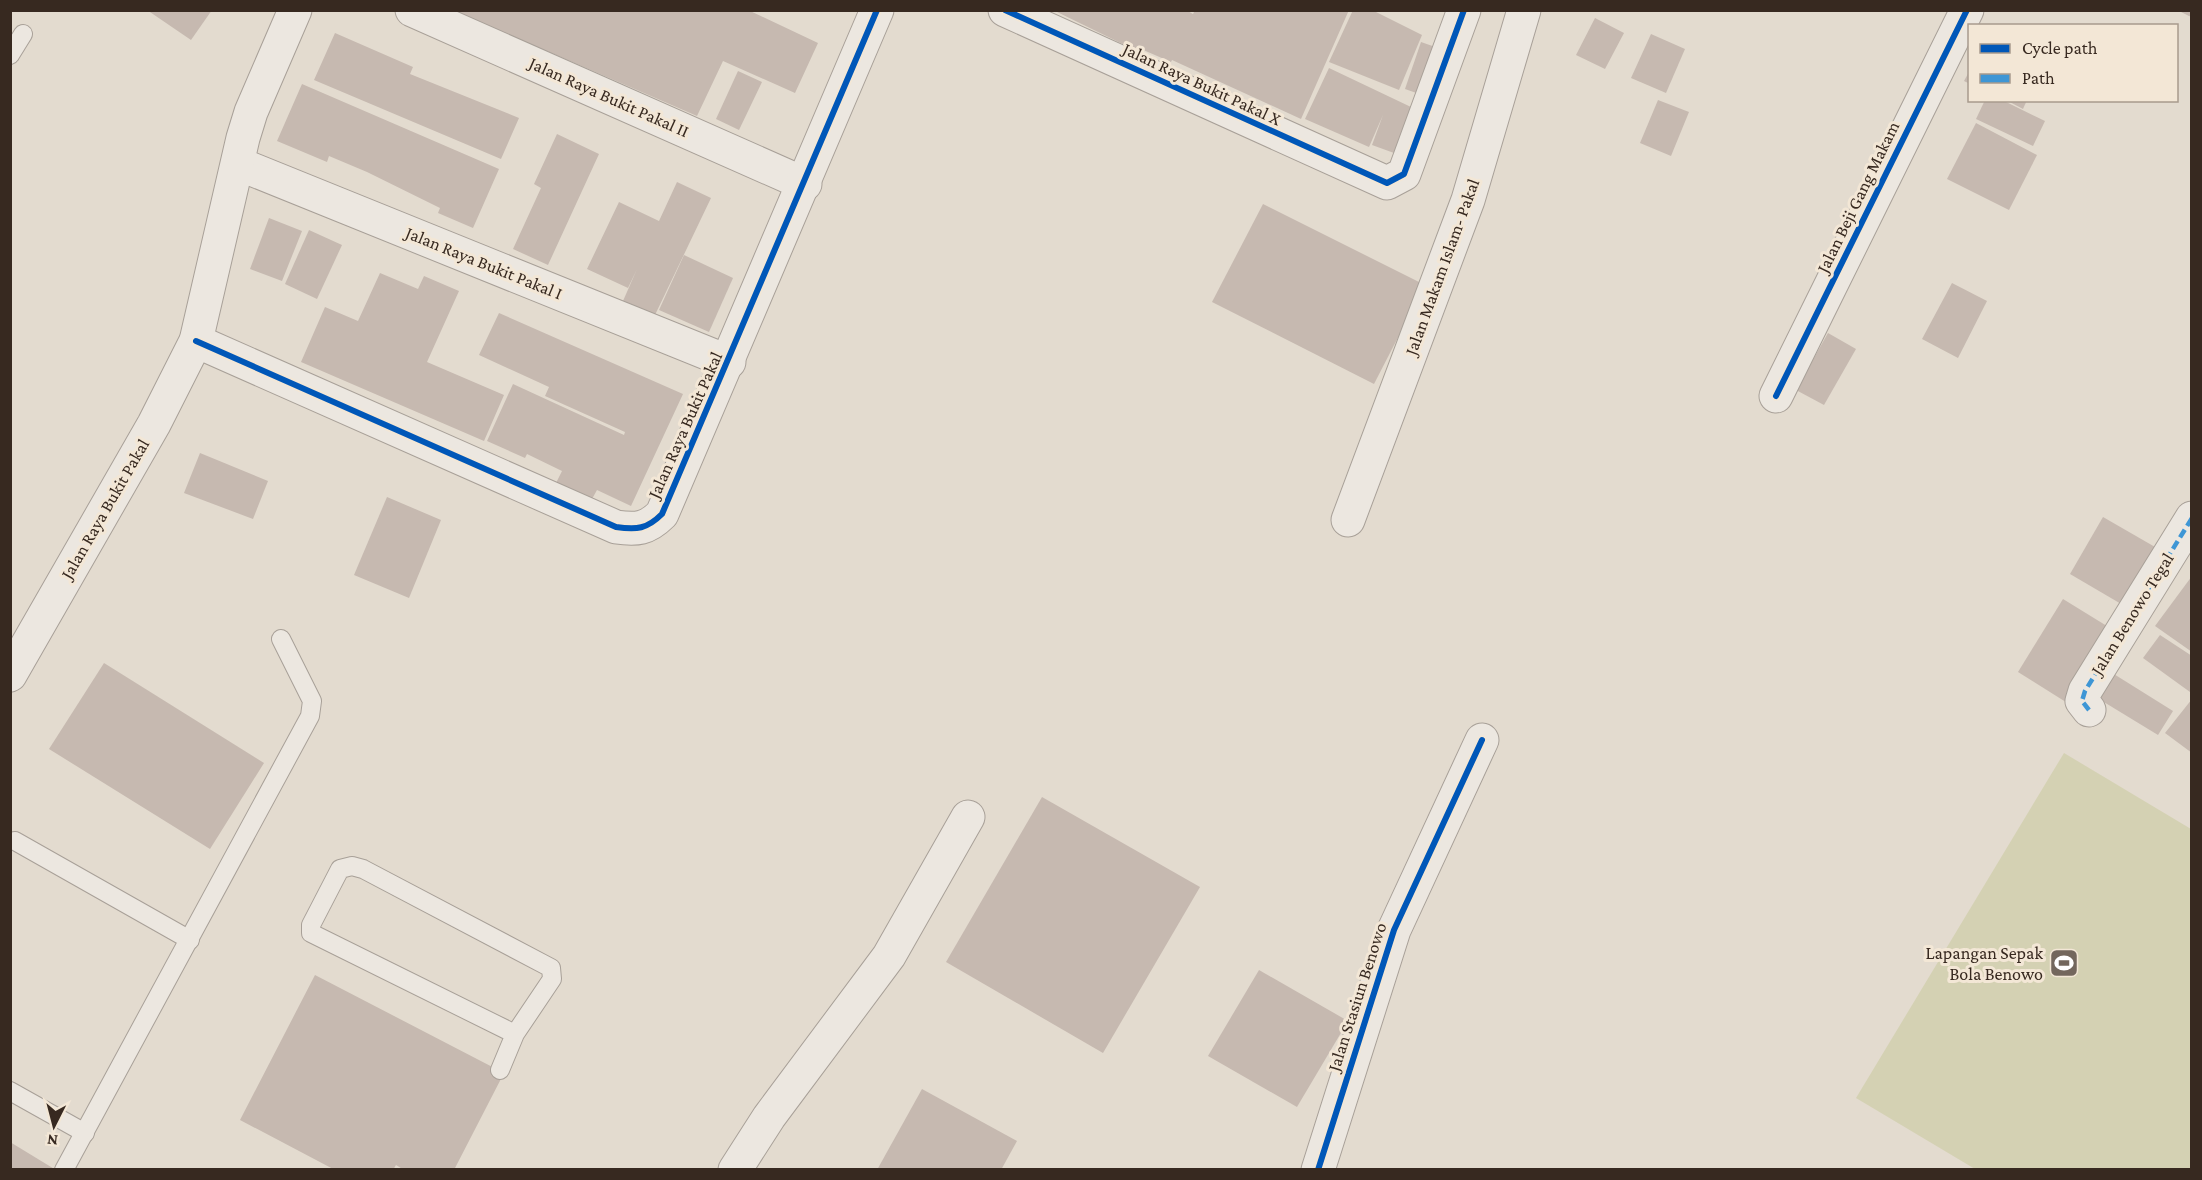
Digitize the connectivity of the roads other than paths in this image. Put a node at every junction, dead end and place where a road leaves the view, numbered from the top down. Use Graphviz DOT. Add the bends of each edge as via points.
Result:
graph roads {
  1 [pos="295,10"];
  2 [pos="412,10"];
  3 [pos="877,10"];
  4 [pos="1005,10"];
  5 [pos="1524,10"];
  6 [pos="1967,10"];
  7 [pos="1463,11"];
  8 [pos="22,34"];
  9 [pos="10,56"];
  10 [pos="239,164"];
  11 [pos="805,184"];
  12 [pos="196,341"];
  13 [pos="729,362"];
  14 [pos="1776,396"];
  15 [pos="2192,518"];
  16 [pos="1348,520"];
  17 [pos="281,639"];
  18 [pos="10,675"];
  19 [pos="2089,710"];
  20 [pos="1482,740"];
  21 [pos="968,817"];
  22 [pos="15,841"];
  23 [pos="190,940"];
  24 [pos="515,1034"];
  25 [pos="500,1070"];
  26 [pos="10,1091"];
  27 [pos="85,1133"];
  28 [pos="64,1170"];
  29 [pos="735,1170"];
  30 [pos="1318,1170"];
  1 -- 10 [label="street, Jalan Raya Bukit Pakal" via="251,112"];
  2 -- 11 [label="street, Jalan Raya Bukit Pakal II"];
  3 -- 11 [label="street, Jalan Raya Bukit Pakal"];
  4 -- 7 [label="street, Jalan Raya Bukit Pakal X" via="1387,183 1404,174"];
  5 -- 16 [label="street, Jalan Makam Islam- Pakal" via="1468,200"];
  6 -- 14 [label="street, Jalan Beji Gang Makam"];
  8 -- 9 [label="lane"];
  10 -- 12 [label="street, Jalan Raya Bukit Pakal"];
  10 -- 13 [label="street, Jalan Raya Bukit Pakal I"];
  11 -- 13 [label="street, Jalan Raya Bukit Pakal"];
  12 -- 13 [label="street, Jalan Raya Bukit Pakal" via="616,527 635,529 650,526 662,514"];
  12 -- 18 [label="street, Jalan Raya Bukit Pakal" via="154,424"];
  15 -- 19 [label="street, Jalan Benowo Tegal" via="2085,691 2082,701"];
  17 -- 23 [label="lane" via="312,700 310,716"];
  20 -- 30 [label="street, Jalan Stasiun Benowo" via="1394,930"];
  21 -- 29 [label="street" via="889,956 769,1117"];
  22 -- 23 [label="lane"];
  23 -- 27 [label="lane"];
  24 -- 24 [label="lane" via="552,979 551,968 363,869 340,868 310,925 311,933"];
  24 -- 25 [label="lane"];
  26 -- 27 [label="lane"];
  27 -- 28 [label="lane"];
}
